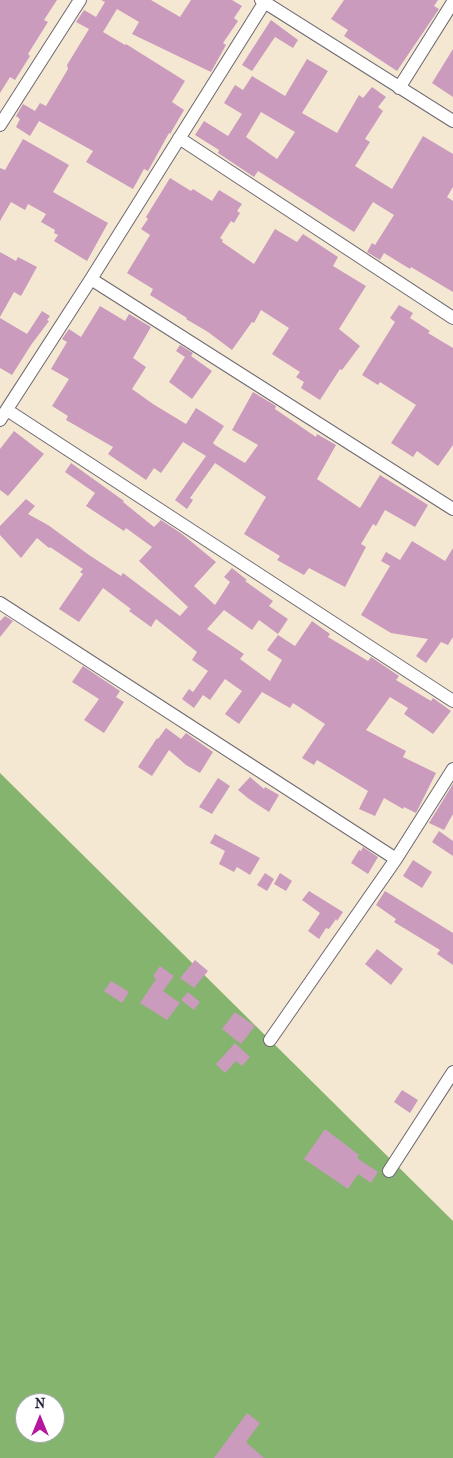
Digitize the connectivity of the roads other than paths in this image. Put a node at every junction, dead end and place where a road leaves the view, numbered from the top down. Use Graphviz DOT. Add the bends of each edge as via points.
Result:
graph roads {
  1 [pos="80,0"];
  2 [pos="264,1"];
  3 [pos="453,2"];
  4 [pos="399,88"];
  5 [pos="453,121"];
  6 [pos="0,125"];
  7 [pos="179,138"];
  8 [pos="91,279"];
  9 [pos="453,318"];
  10 [pos="3,415"];
  11 [pos="453,509"];
  12 [pos="0,603"];
  13 [pos="453,701"];
  14 [pos="453,769"];
  15 [pos="396,859"];
  16 [pos="270,1040"];
  17 [pos="453,1072"];
  18 [pos="389,1171"];
  1 -- 6 [label="street"];
  2 -- 4 [label="street"];
  2 -- 7 [label="street"];
  3 -- 4 [label="street"];
  4 -- 5 [label="street"];
  7 -- 8 [label="street"];
  7 -- 9 [label="street"];
  8 -- 10 [label="street"];
  8 -- 11 [label="street"];
  10 -- 13 [label="street"];
  12 -- 15 [label="street"];
  14 -- 15 [label="street"];
  15 -- 16 [label="street"];
  17 -- 18 [label="street"];
}
